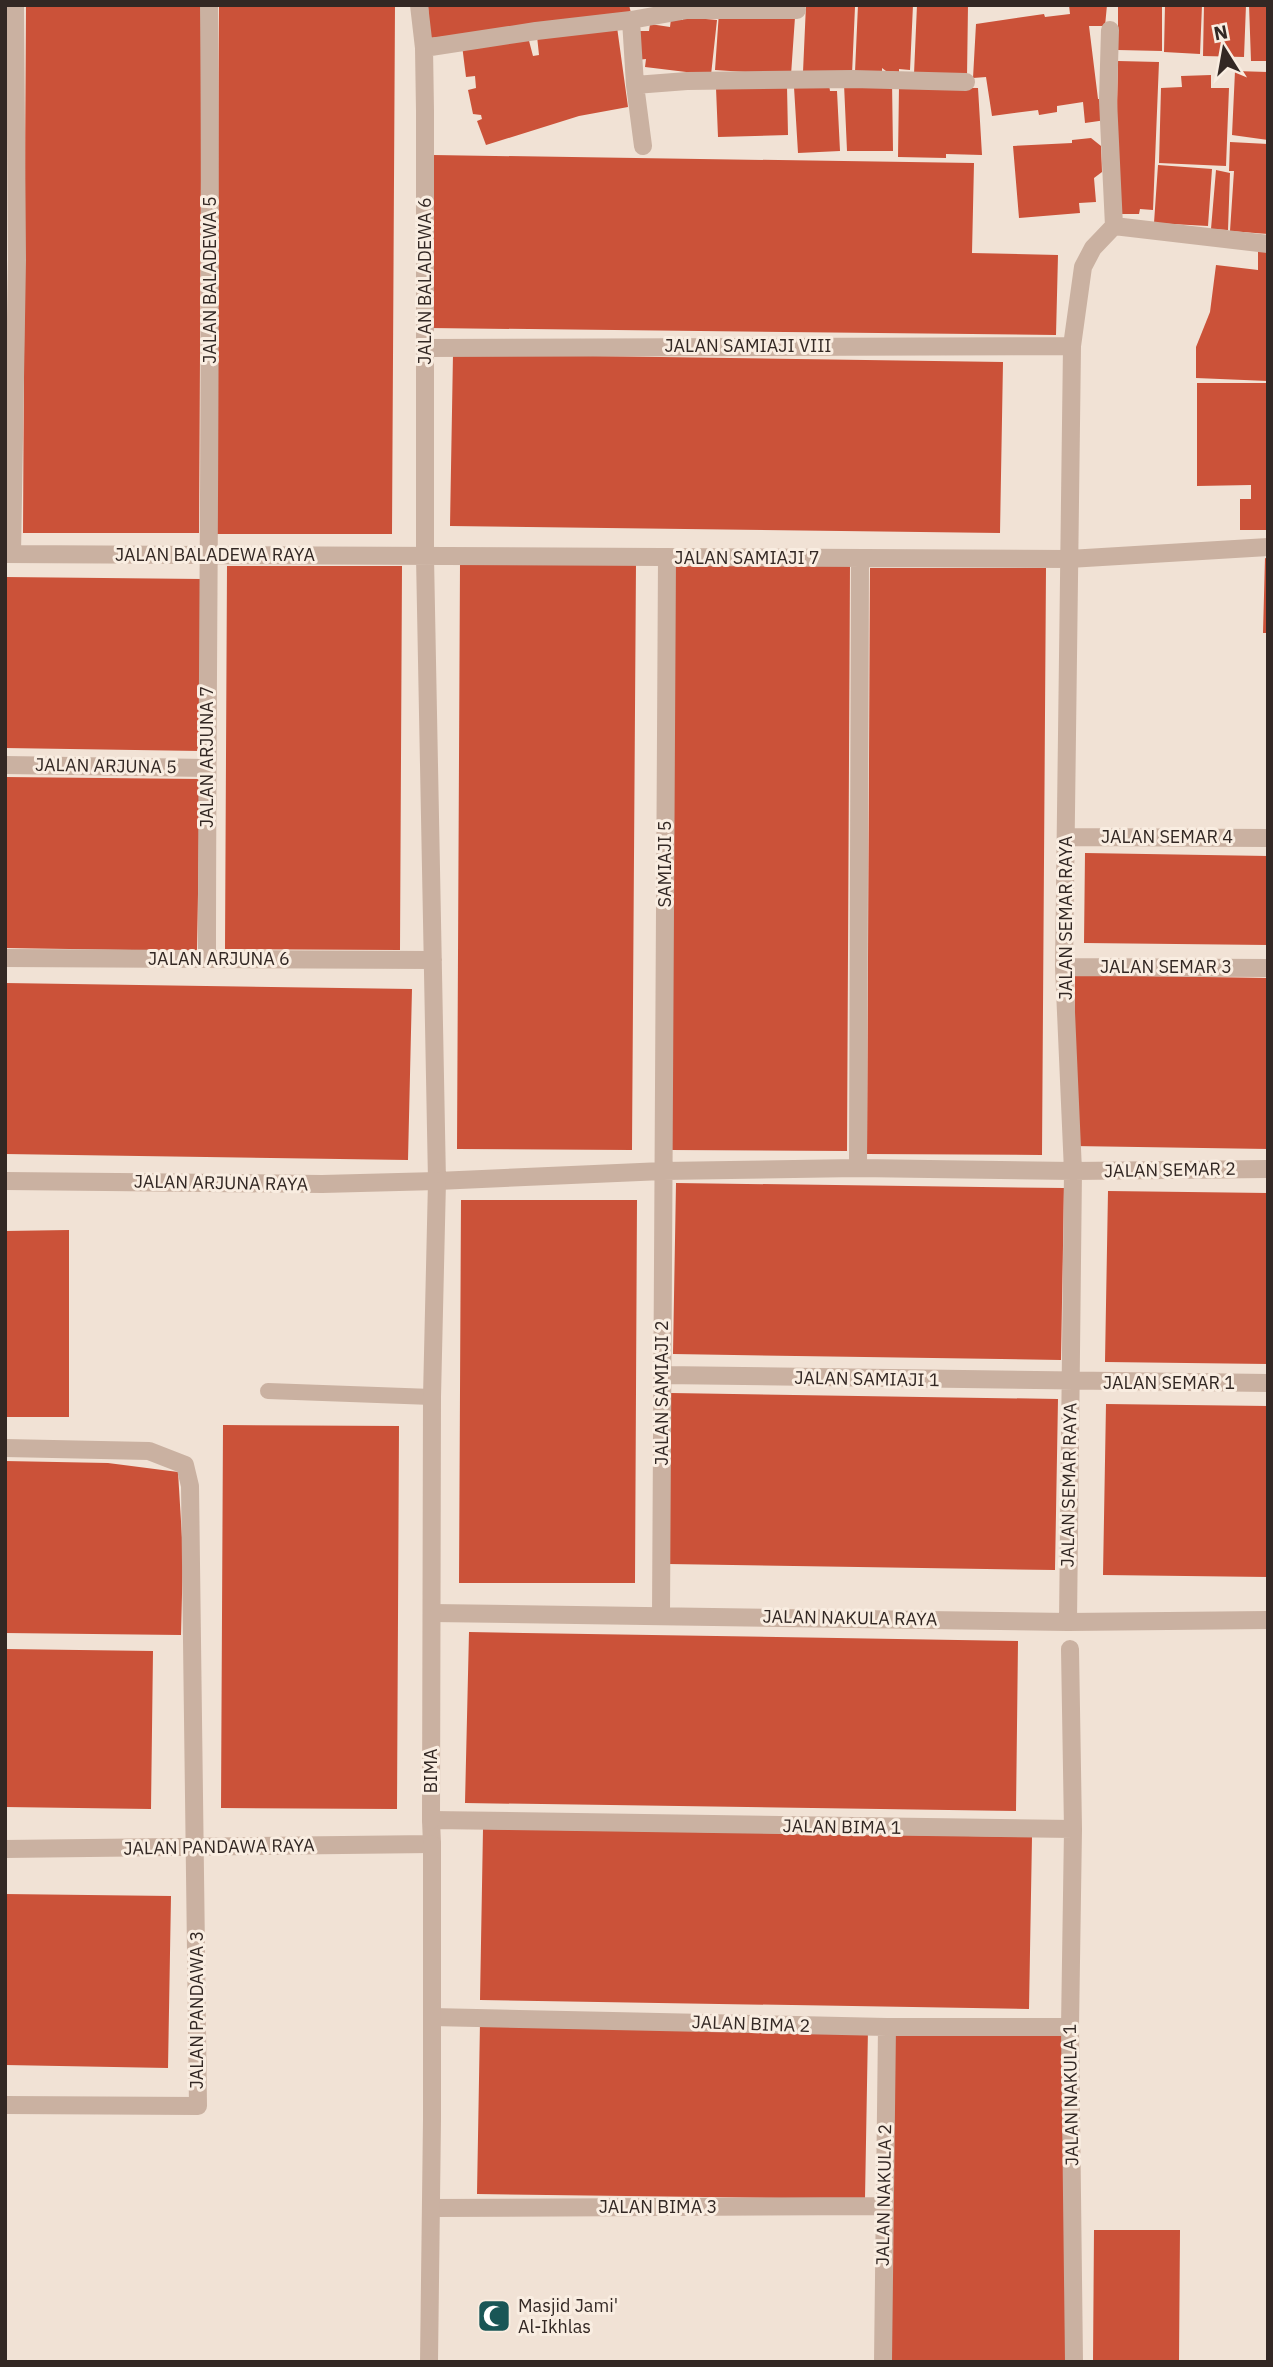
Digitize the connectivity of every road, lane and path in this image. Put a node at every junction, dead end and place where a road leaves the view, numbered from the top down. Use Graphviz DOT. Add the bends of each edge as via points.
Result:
graph roads {
  1 [pos="15,5"];
  2 [pos="209,5"];
  3 [pos="419,5"];
  4 [pos="797,10"];
  5 [pos="631,20"];
  6 [pos="1110,30"];
  7 [pos="424,48"];
  8 [pos="966,82"];
  9 [pos="635,85"];
  10 [pos="643,146"];
  11 [pos="1114,226"];
  12 [pos="1268,244"];
  13 [pos="1072,346"];
  14 [pos="425,348"];
  15 [pos="1268,547"];
  16 [pos="9,554"];
  17 [pos="207,555"];
  18 [pos="425,557"];
  19 [pos="667,558"];
  20 [pos="860,559"];
  21 [pos="1069,559"];
  22 [pos="5,765"];
  23 [pos="207,768"];
  24 [pos="1066,837"];
  25 [pos="1268,838"];
  26 [pos="5,958"];
  27 [pos="207,958"];
  28 [pos="433,960"];
  29 [pos="1064,967"];
  30 [pos="1268,968"];
  31 [pos="858,1168"];
  32 [pos="1268,1169"];
  33 [pos="663,1171"];
  34 [pos="1073,1171"];
  35 [pos="5,1181"];
  36 [pos="437,1181"];
  37 [pos="662,1375"];
  38 [pos="1071,1382"];
  39 [pos="1268,1383"];
  40 [pos="268,1391"];
  41 [pos="432,1397"];
  42 [pos="5,1448"];
  43 [pos="432,1613"];
  44 [pos="661,1615"];
  45 [pos="1268,1620"];
  46 [pos="1068,1622"];
  47 [pos="1070,1649"];
  48 [pos="431,1820"];
  49 [pos="1073,1829"];
  50 [pos="432,1844"];
  51 [pos="196,1847"];
  52 [pos="5,1849"];
  53 [pos="432,2017"];
  54 [pos="1070,2027"];
  55 [pos="887,2028"];
  56 [pos="5,2105"];
  57 [pos="884,2206"];
  58 [pos="432,2208"];
  59 [pos="429,2362"];
  60 [pos="883,2362"];
  61 [pos="1074,2362"];
  1 -- 16 [label="street" via="17,260"];
  2 -- 17 [label="street, JALAN BALADEWA 5"];
  3 -- 7 [label="street, JALAN BALADEWA 6"];
  4 -- 5 [label="street" via="687,10"];
  5 -- 7 [label="street"];
  5 -- 9 [label="street"];
  6 -- 11 [label="street"];
  7 -- 14 [label="street, JALAN BALADEWA 6"];
  8 -- 9 [label="street" via="853,79"];
  9 -- 10 [label="street"];
  11 -- 12 [label="street"];
  11 -- 13 [label="street, JALAN SEMAR RAYA" via="1083,267"];
  13 -- 14 [label="street, JALAN SAMIAJI VIII"];
  13 -- 21 [label="street, JALAN SEMAR RAYA"];
  14 -- 18 [label="street, JALAN BALADEWA 6"];
  15 -- 21 [label="street, JALAN SAMIAJI 7"];
  16 -- 17 [label="street, JALAN BALADEWA RAYA"];
  17 -- 18 [label="street, JALAN BALADEWA RAYA"];
  17 -- 23 [label="street, JALAN ARJUNA 7"];
  18 -- 19 [label="street, JALAN SAMIAJI 7"];
  18 -- 28 [label="street, JALAN BALADEWA 6"];
  19 -- 20 [label="street, JALAN SAMIAJI 7"];
  19 -- 33 [label="street, SAMIAJI 5"];
  20 -- 21 [label="street, JALAN SAMIAJI 7"];
  20 -- 31 [label="street"];
  21 -- 24 [label="street, JALAN SEMAR RAYA"];
  22 -- 23 [label="street, JALAN ARJUNA 5"];
  23 -- 27 [label="street, JALAN ARJUNA 7"];
  24 -- 25 [label="street, JALAN SEMAR 4"];
  24 -- 29 [label="street, JALAN SEMAR RAYA"];
  26 -- 27 [label="street, JALAN ARJUNA 6"];
  27 -- 28 [label="street, JALAN ARJUNA 6"];
  28 -- 36 [label="street, BIMA"];
  29 -- 30 [label="street, JALAN SEMAR 3"];
  29 -- 34 [label="street, JALAN SEMAR RAYA"];
  31 -- 33 [label="street, JALAN SEMAR 2"];
  31 -- 34 [label="street, JALAN SEMAR 2"];
  32 -- 34 [label="street, JALAN SEMAR 2"];
  33 -- 36 [label="street, JALAN ARJUNA RAYA"];
  33 -- 37 [label="street, JALAN SAMIAJI 2"];
  34 -- 38 [label="street, JALAN SEMAR RAYA"];
  35 -- 36 [label="street, JALAN ARJUNA RAYA"];
  36 -- 41 [label="street, BIMA"];
  37 -- 38 [label="street, JALAN SAMIAJI 1"];
  37 -- 44 [label="street, JALAN SAMIAJI 2"];
  38 -- 39 [label="street, JALAN SEMAR 1"];
  38 -- 46 [label="street, JALAN SEMAR RAYA"];
  40 -- 41 [label="lane"];
  41 -- 43 [label="street, BIMA"];
  42 -- 51 [label="street" via="149,1451 185,1465 190,1486"];
  43 -- 44 [label="street, JALAN NAKULA RAYA"];
  43 -- 48 [label="street, BIMA"];
  44 -- 46 [label="street, JALAN NAKULA RAYA"];
  45 -- 46 [label="street, JALAN NAKULA RAYA"];
  47 -- 49 [label="street"];
  48 -- 49 [label="street, JALAN BIMA 1"];
  48 -- 50 [label="street, BIMA"];
  49 -- 54 [label="street, JALAN NAKULA 1"];
  50 -- 51 [label="street, JALAN PANDAWA RAYA"];
  50 -- 53 [label="street, BIMA"];
  51 -- 52 [label="street, JALAN PANDAWA RAYA"];
  51 -- 56 [label="street, JALAN PANDAWA 3" via="198,2106"];
  53 -- 55 [label="street, JALAN BIMA 2"];
  53 -- 58 [label="street, BIMA"];
  54 -- 55 [label="street, JALAN BIMA 2"];
  54 -- 61 [label="street, JALAN NAKULA 1"];
  55 -- 57 [label="street, JALAN NAKULA 2"];
  57 -- 58 [label="street, JALAN BIMA 3"];
  57 -- 60 [label="street, JALAN NAKULA 2"];
  58 -- 59 [label="street, BIMA"];
}
